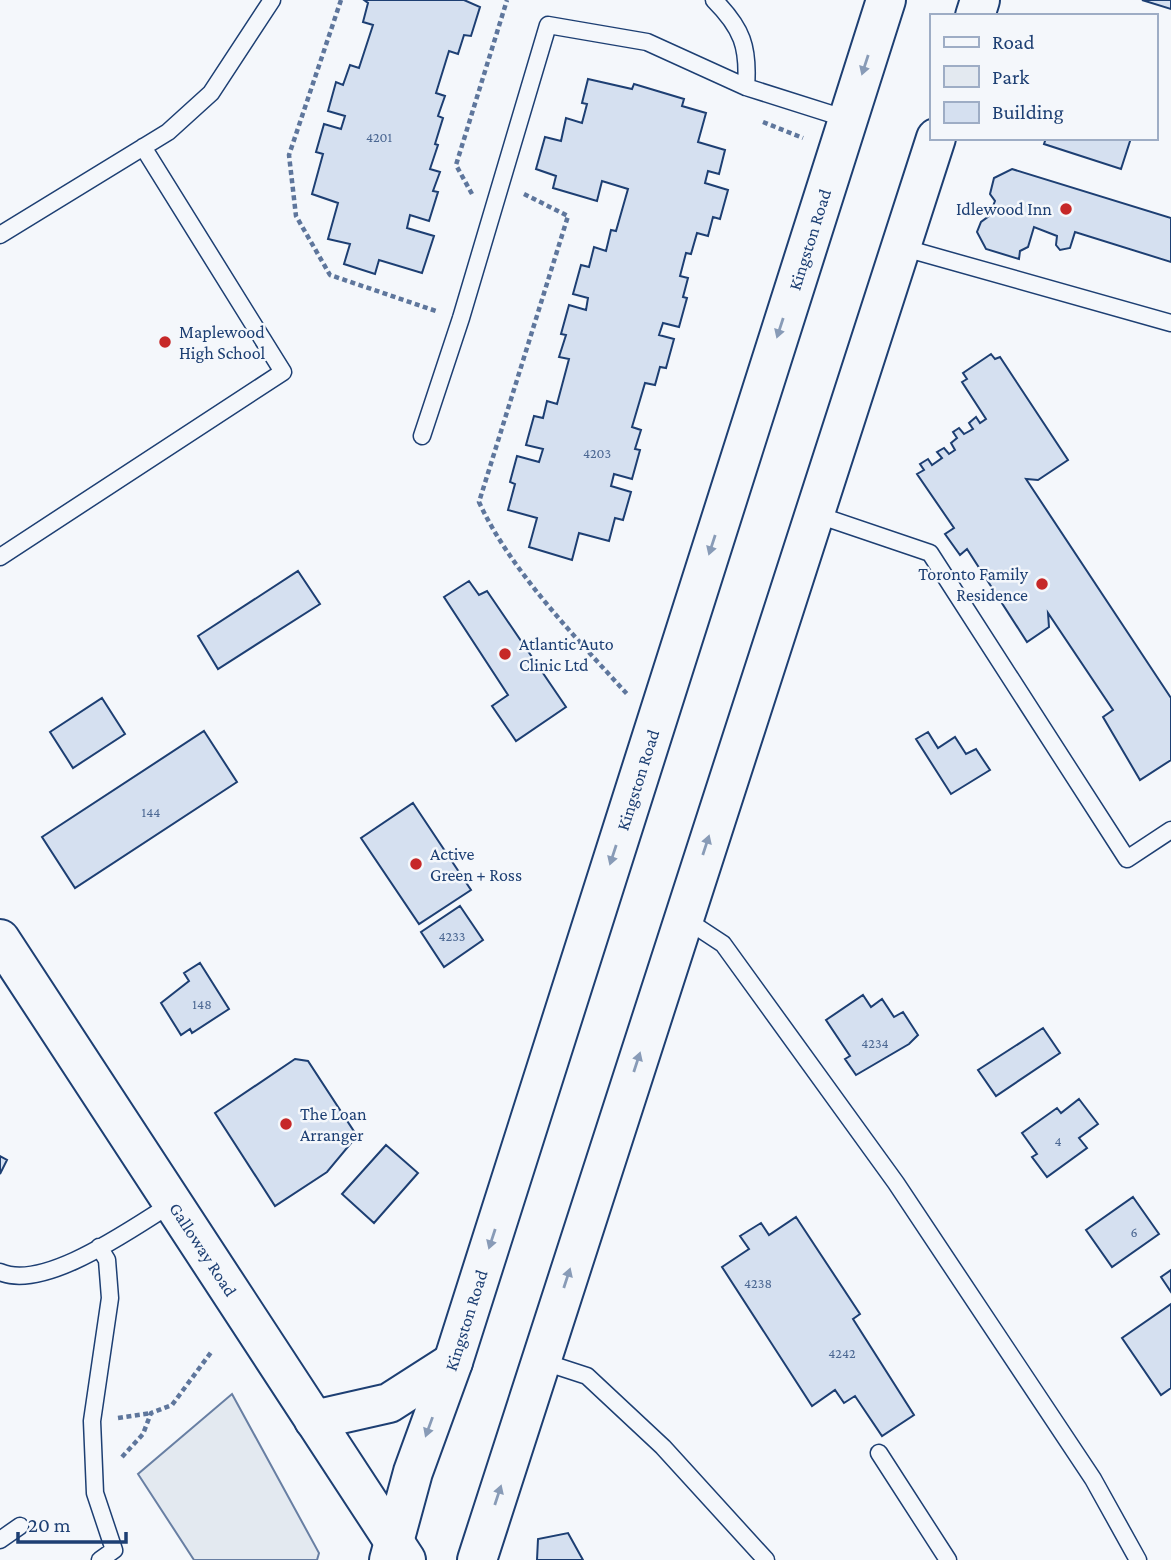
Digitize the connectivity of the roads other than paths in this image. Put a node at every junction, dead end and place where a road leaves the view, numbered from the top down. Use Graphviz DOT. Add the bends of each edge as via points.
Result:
graph roads {
  1 [pos="272,0"];
  2 [pos="714,0"];
  3 [pos="886,0"];
  4 [pos="746,87"];
  5 [pos="847,119"];
  6 [pos="935,140"];
  7 [pos="143,147"];
  8 [pos="0,235"];
  9 [pos="901,247"];
  10 [pos="1171,323"];
  11 [pos="422,436"];
  12 [pos="815,514"];
  13 [pos="0,557"];
  14 [pos="1171,830"];
  15 [pos="683,918"];
  16 [pos="0,939"];
  17 [pos="173,1203"];
  18 [pos="99,1247"];
  19 [pos="0,1272"];
  20 [pos="541,1361"];
  21 [pos="453,1362"];
  22 [pos="314,1420"];
  23 [pos="879,1453"];
  24 [pos="20,1527"];
  25 [pos="0,1540"];
  26 [pos="397,1554"];
  27 [pos="100,1560"];
  28 [pos="477,1560"];
  29 [pos="766,1560"];
  30 [pos="948,1560"];
  31 [pos="1138,1560"];
  1 -- 7 [label="lane" via="211,93 168,132"];
  2 -- 4 [label="lane" via="736,22 748,62"];
  3 -- 5 [label="main road, Kingston Road, one-way"];
  4 -- 5 [label="lane"];
  4 -- 11 [label="lane" via="647,42 548,25"];
  5 -- 21 [label="main road, Kingston Road, one-way"];
  6 -- 9 [label="main road"];
  7 -- 8 [label="lane"];
  7 -- 13 [label="lane" via="283,373"];
  9 -- 10 [label="lane"];
  9 -- 12 [label="main road"];
  12 -- 14 [label="lane" via="930,553 1127,859"];
  15 -- 12 [label="main road, one-way"];
  20 -- 15 [label="main road, one-way"];
  15 -- 31 [label="lane" via="723,944 897,1182 1093,1479"];
  16 -- 17 [label="main road, Galloway Road"];
  17 -- 18 [label="lane"];
  17 -- 22 [label="main road, Galloway Road"];
  18 -- 19 [label="lane" via="86,1257 54,1268 11,1275"];
  18 -- 27 [label="lane" via="107,1260 110,1290 92,1422 94,1493 114,1550"];
  28 -- 20 [label="main road, one-way"];
  20 -- 29 [label="lane" via="587,1376 663,1447"];
  21 -- 22 [label="main road" via="388,1403"];
  21 -- 26 [label="main road, Kingston Road, one-way" via="413,1472"];
  22 -- 26 [label="main road, Galloway Road"];
  23 -- 30 [label="lane"];
  24 -- 25 [label="lane"];
}
